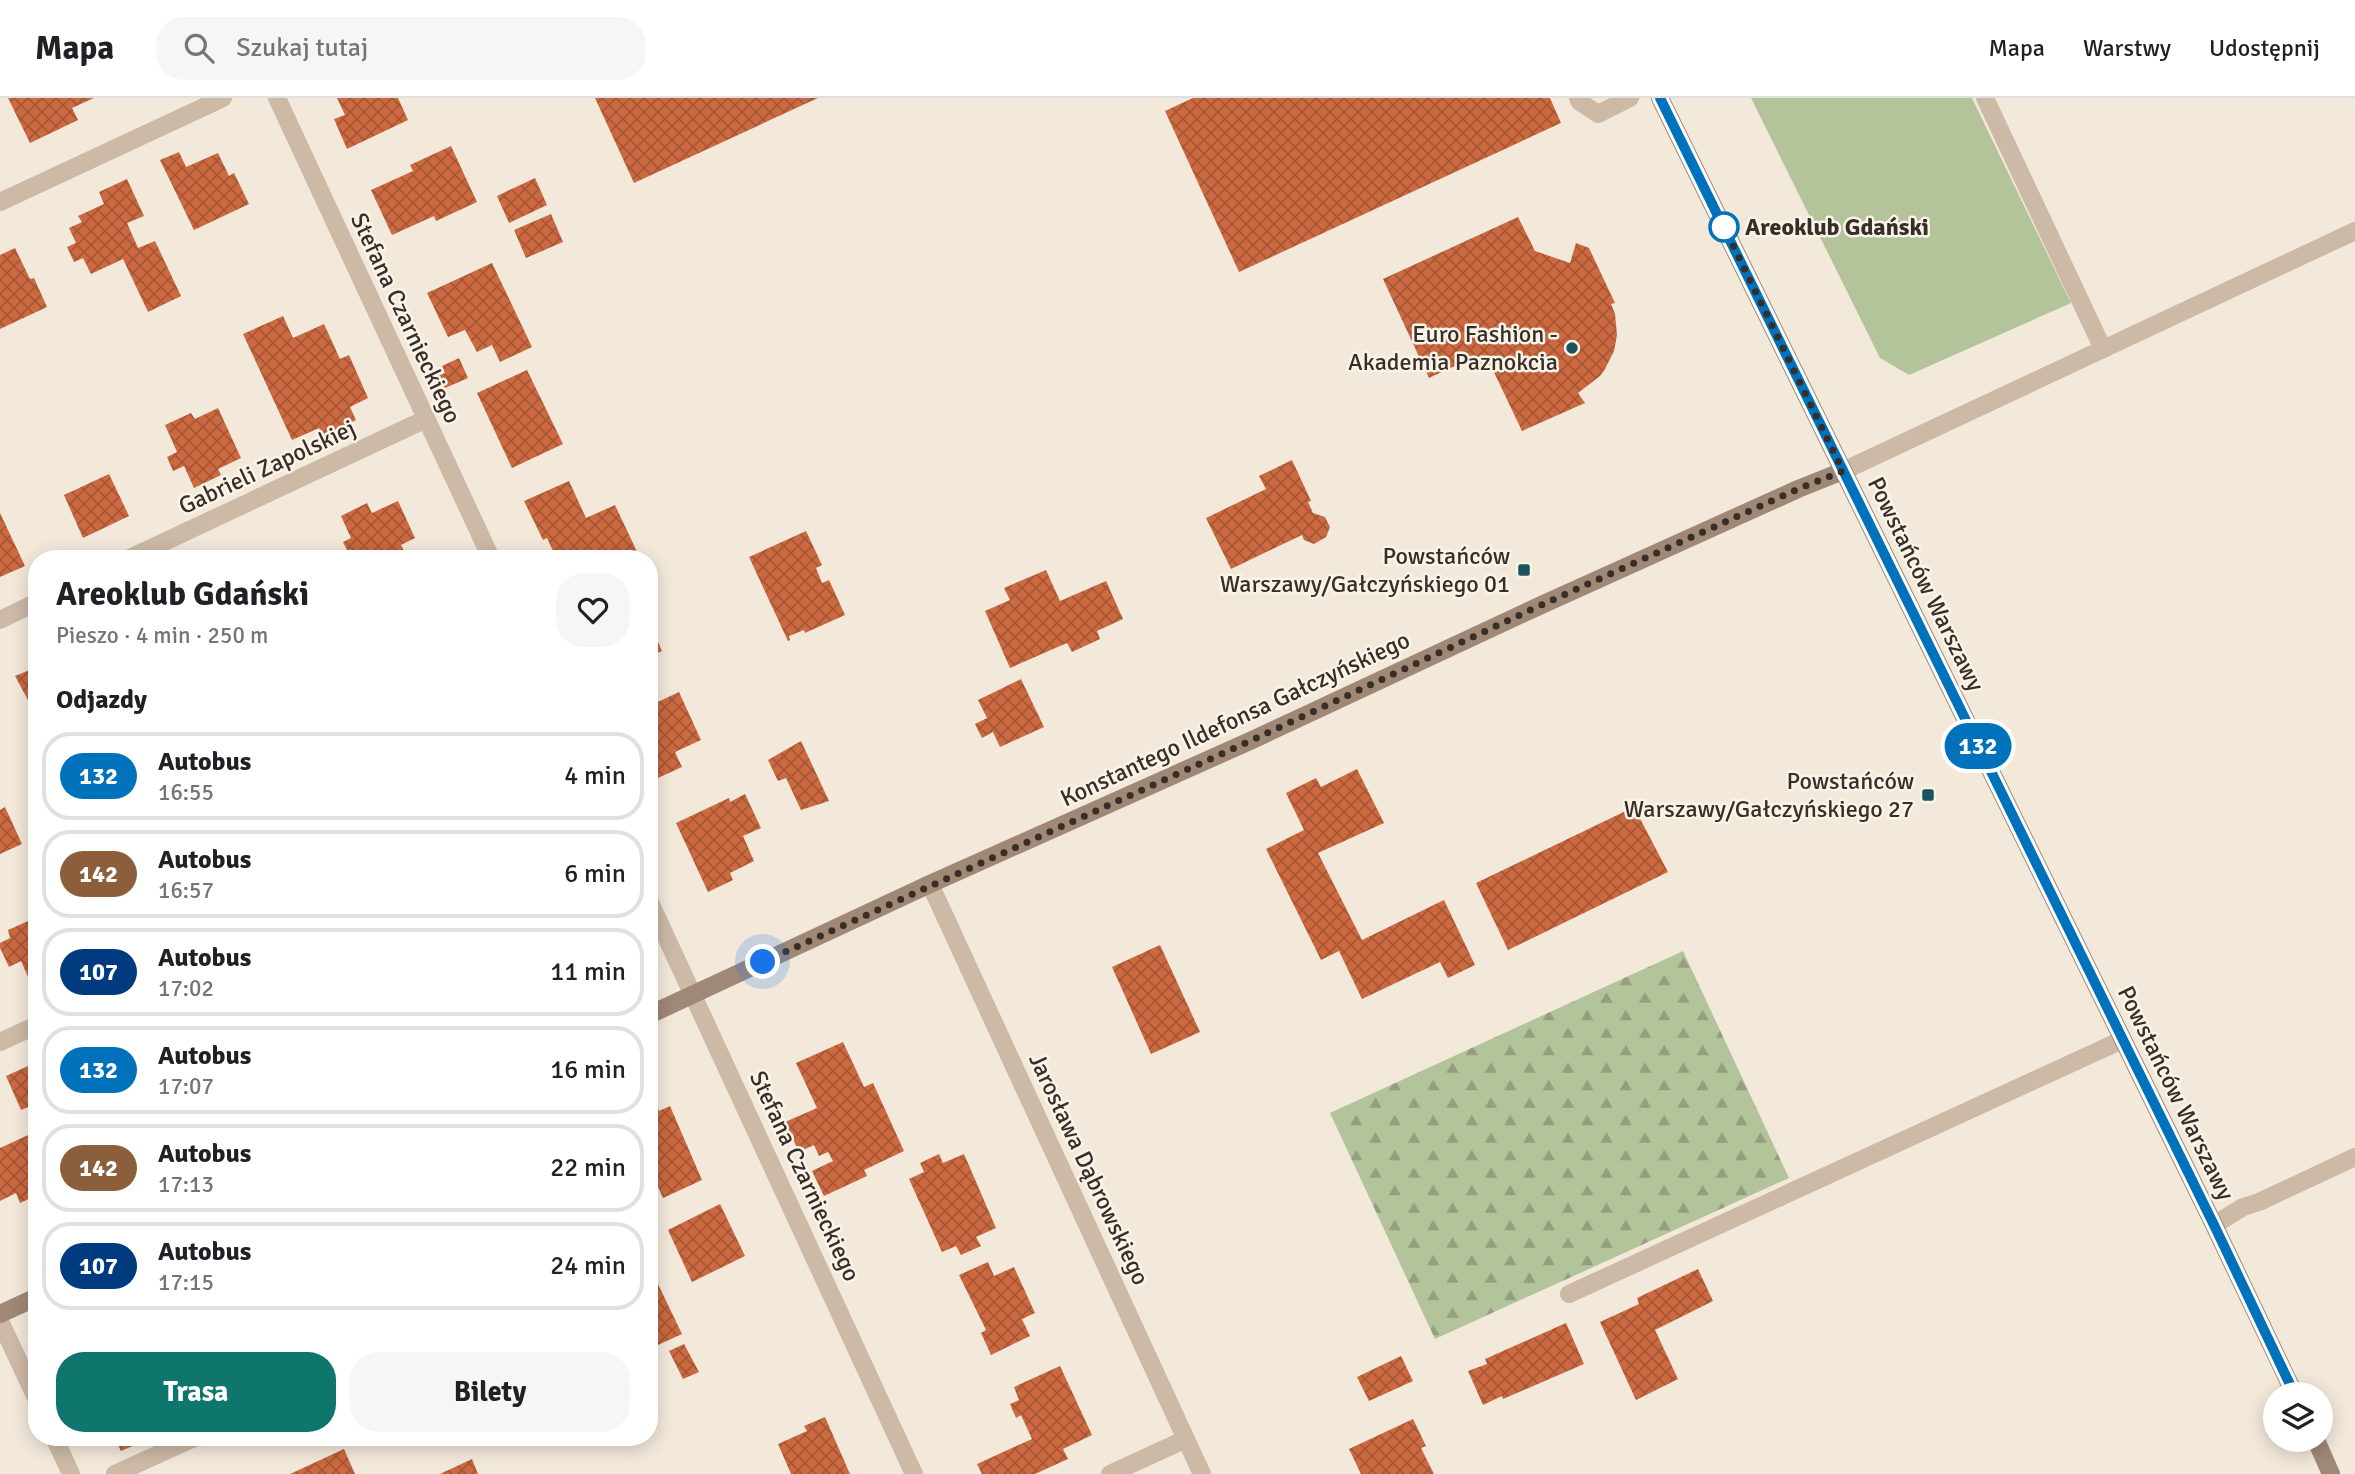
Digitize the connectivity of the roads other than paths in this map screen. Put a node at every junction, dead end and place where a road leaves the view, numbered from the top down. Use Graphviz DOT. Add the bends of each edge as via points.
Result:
graph roads {
  1 [pos="223,98"];
  2 [pos="277,98"];
  3 [pos="1578,98"];
  4 [pos="1630,98"];
  5 [pos="1660,98"];
  6 [pos="1985,98"];
  7 [pos="0,202"];
  8 [pos="2355,231"];
  9 [pos="2103,349"];
  10 [pos="426,419"];
  11 [pos="1843,471"];
  12 [pos="147,550"];
  13 [pos="487,550"];
  14 [pos="28,607"];
  15 [pos="0,620"];
  16 [pos="930,884"];
  17 [pos="658,919"];
  18 [pos="693,994"];
  19 [pos="658,1011"];
  20 [pos="28,1029"];
  21 [pos="2122,1040"];
  22 [pos="0,1042"];
  23 [pos="2355,1157"];
  24 [pos="2214,1225"];
  25 [pos="1569,1294"];
  26 [pos="28,1301"];
  27 [pos="0,1314"];
  28 [pos="0,1321"];
  29 [pos="28,1381"];
  30 [pos="2289,1382"];
  31 [pos="1186,1439"];
  32 [pos="58,1446"];
  33 [pos="176,1446"];
  34 [pos="2322,1452"];
  35 [pos="71,1474"];
  36 [pos="115,1474"];
  37 [pos="914,1474"];
  38 [pos="1110,1474"];
  39 [pos="1202,1474"];
  40 [pos="2332,1474"];
  1 -- 7 [label="street"];
  2 -- 10 [label="street, Stefana Czarnieckiego"];
  3 -- 4 [label="street" via="1598,114"];
  5 -- 11 [label="main road, Powstańców Warszawy"];
  6 -- 9 [label="street"];
  8 -- 9 [label="street"];
  9 -- 11 [label="street"];
  10 -- 12 [label="street, Gabrieli Zapolskiej"];
  10 -- 13 [label="street, Stefana Czarnieckiego"];
  11 -- 16 [label="main road, Konstantego Ildefonsa Gałczyńskiego"];
  11 -- 21 [label="main road, Powstańców Warszawy"];
  14 -- 15 [label="street"];
  16 -- 18 [label="main road, Konstantego Ildefonsa Gałczyńskiego"];
  16 -- 31 [label="street, Jarosława Dąbrowskiego"];
  17 -- 18 [label="street, Stefana Czarnieckiego"];
  18 -- 19 [label="main road, Konstantego Ildefonsa Gałczyńskiego"];
  18 -- 37 [label="street, Stefana Czarnieckiego"];
  20 -- 22 [label="street"];
  21 -- 24 [label="main road, Powstańców Warszawy"];
  21 -- 25 [label="street"];
  23 -- 24 [label="street" via="2243,1207"];
  24 -- 30 [label="main road, Powstańców Warszawy"];
  26 -- 27 [label="main road"];
  28 -- 29 [label="street"];
  31 -- 38 [label="street"];
  31 -- 39 [label="street, Jarosława Dąbrowskiego"];
  32 -- 35 [label="street"];
  33 -- 36 [label="street"];
  34 -- 40 [label="main road"];
}
